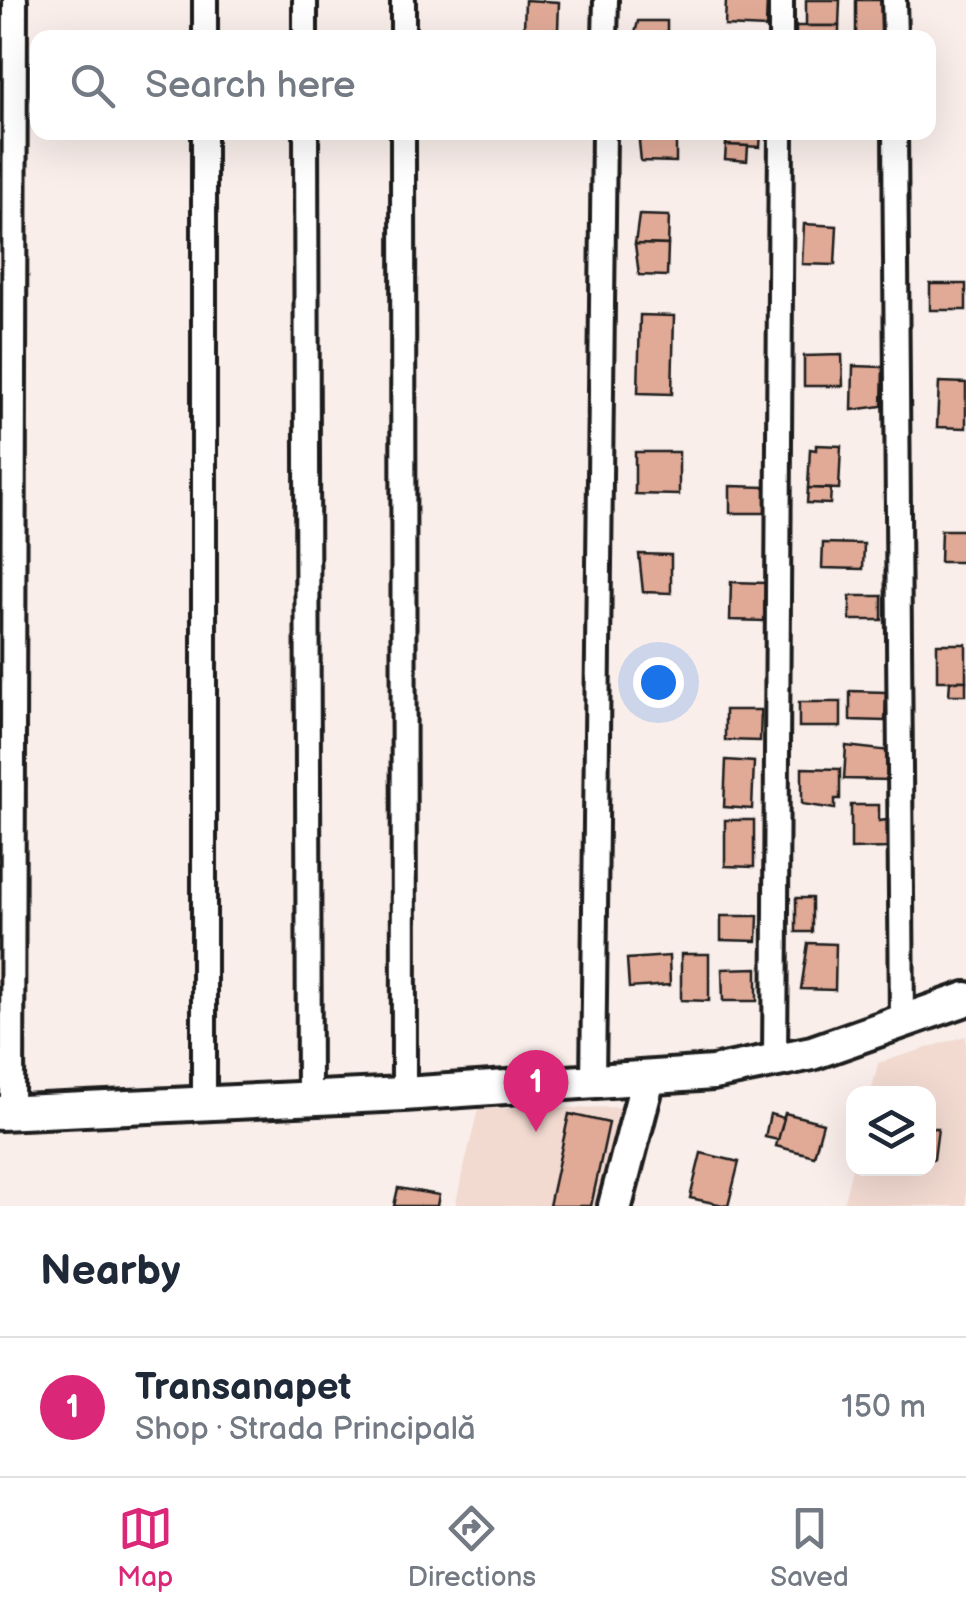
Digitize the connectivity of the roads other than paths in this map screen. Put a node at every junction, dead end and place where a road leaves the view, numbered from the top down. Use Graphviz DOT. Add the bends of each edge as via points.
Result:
graph roads {
  1 [pos="15,0"];
  2 [pos="205,0"];
  3 [pos="305,0"];
  4 [pos="403,0"];
  5 [pos="606,0"];
  6 [pos="781,0"];
  7 [pos="894,0"];
  8 [pos="204,30"];
  9 [pos="305,30"];
  10 [pos="403,30"];
  11 [pos="605,30"];
  12 [pos="781,30"];
  13 [pos="895,30"];
  14 [pos="204,140"];
  15 [pos="306,140"];
  16 [pos="403,140"];
  17 [pos="604,140"];
  18 [pos="781,140"];
  19 [pos="896,140"];
  20 [pos="966,999"];
  21 [pos="902,1022"];
  22 [pos="775,1062"];
  23 [pos="648,1079"];
  24 [pos="593,1082"];
  25 [pos="404,1094"];
  26 [pos="310,1099"];
  27 [pos="204,1104"];
  28 [pos="6,1112"];
  29 [pos="615,1206"];
  1 -- 28 [label="street"];
  2 -- 8 [label="street"];
  3 -- 9 [label="street"];
  4 -- 10 [label="street"];
  5 -- 11 [label="street"];
  6 -- 12 [label="street"];
  7 -- 13 [label="street"];
  14 -- 27 [label="street"];
  15 -- 26 [label="street"];
  16 -- 25 [label="street"];
  17 -- 24 [label="street"];
  18 -- 22 [label="street"];
  19 -- 21 [label="street"];
  20 -- 21 [label="main road"];
  21 -- 22 [label="main road"];
  22 -- 23 [label="main road"];
  23 -- 24 [label="main road"];
  23 -- 29 [label="main road"];
  24 -- 25 [label="main road"];
  25 -- 26 [label="main road"];
  26 -- 27 [label="main road"];
  27 -- 28 [label="main road"];
}
